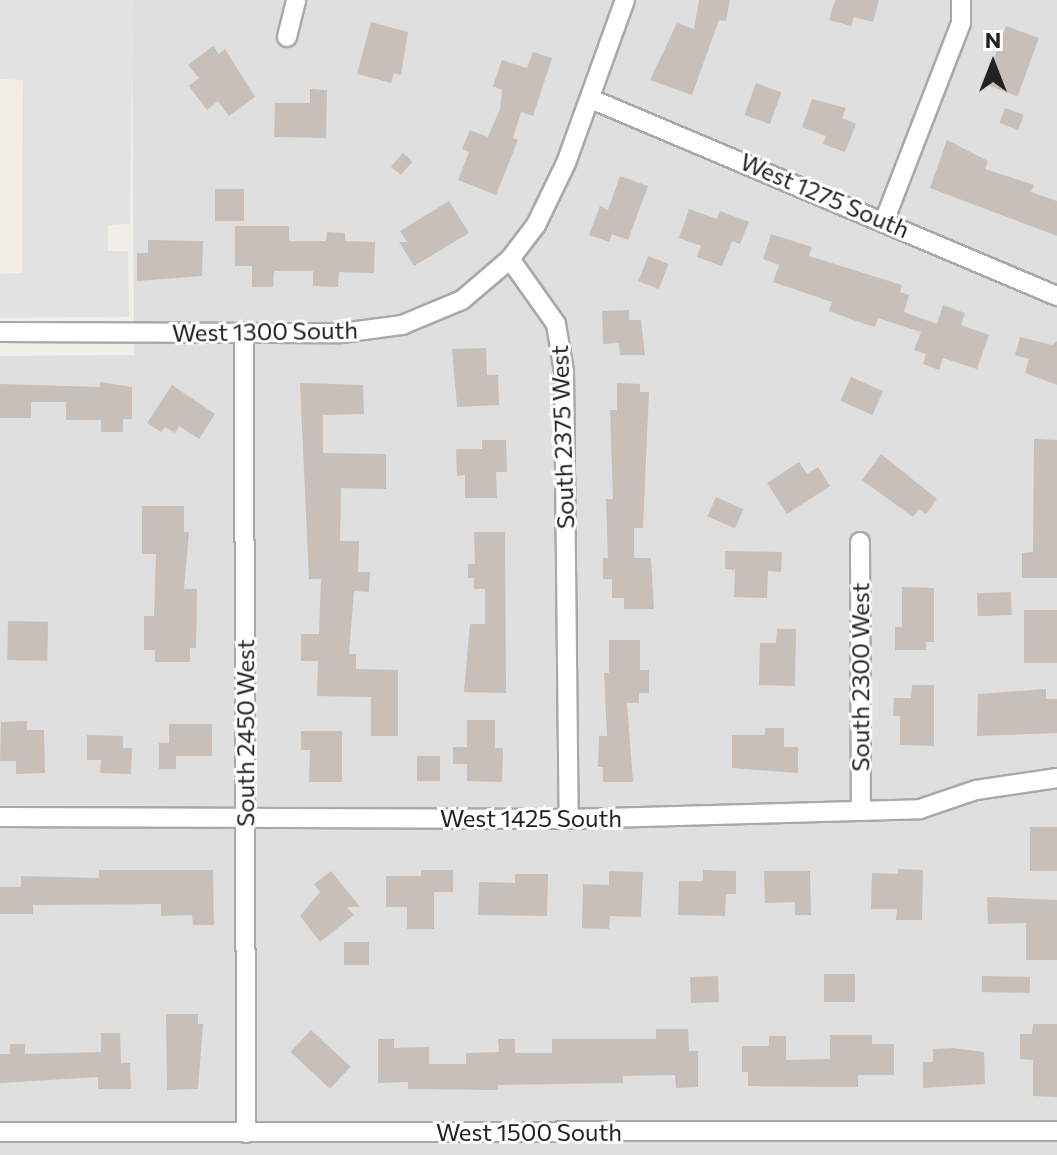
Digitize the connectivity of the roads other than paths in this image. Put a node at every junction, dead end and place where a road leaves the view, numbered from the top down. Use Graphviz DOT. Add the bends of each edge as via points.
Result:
graph roads {
  1 [pos="296,0"];
  2 [pos="625,0"];
  3 [pos="961,0"];
  4 [pos="287,37"];
  5 [pos="591,99"];
  6 [pos="885,219"];
  7 [pos="510,259"];
  8 [pos="1057,296"];
  9 [pos="0,332"];
  10 [pos="244,332"];
  11 [pos="860,542"];
  12 [pos="1057,778"];
  13 [pos="861,811"];
  14 [pos="0,817"];
  15 [pos="245,819"];
  16 [pos="569,819"];
  17 [pos="1057,1131"];
  18 [pos="0,1132"];
  19 [pos="246,1133"];
  1 -- 4 [label="street"];
  2 -- 5 [label="street"];
  3 -- 6 [label="street" via="961,23"];
  5 -- 6 [label="street, West 1275 South"];
  5 -- 7 [label="street" via="536,225"];
  6 -- 8 [label="street, West 1275 South"];
  7 -- 10 [label="street, West 1300 South" via="462,300 402,325 342,333"];
  7 -- 16 [label="street, South 2375 West" via="556,324 564,372"];
  9 -- 10 [label="street, West 1300 South"];
  10 -- 15 [label="street, South 2450 West"];
  11 -- 13 [label="street, South 2300 West"];
  12 -- 13 [label="street, West 1425 South" via="976,790 920,809"];
  13 -- 16 [label="street, West 1425 South"];
  14 -- 15 [label="street, West 1425 South"];
  15 -- 16 [label="street, West 1425 South"];
  15 -- 19 [label="street, South 2450 West"];
  17 -- 19 [label="street, West 1500 South"];
  18 -- 19 [label="street, West 1500 South"];
}
